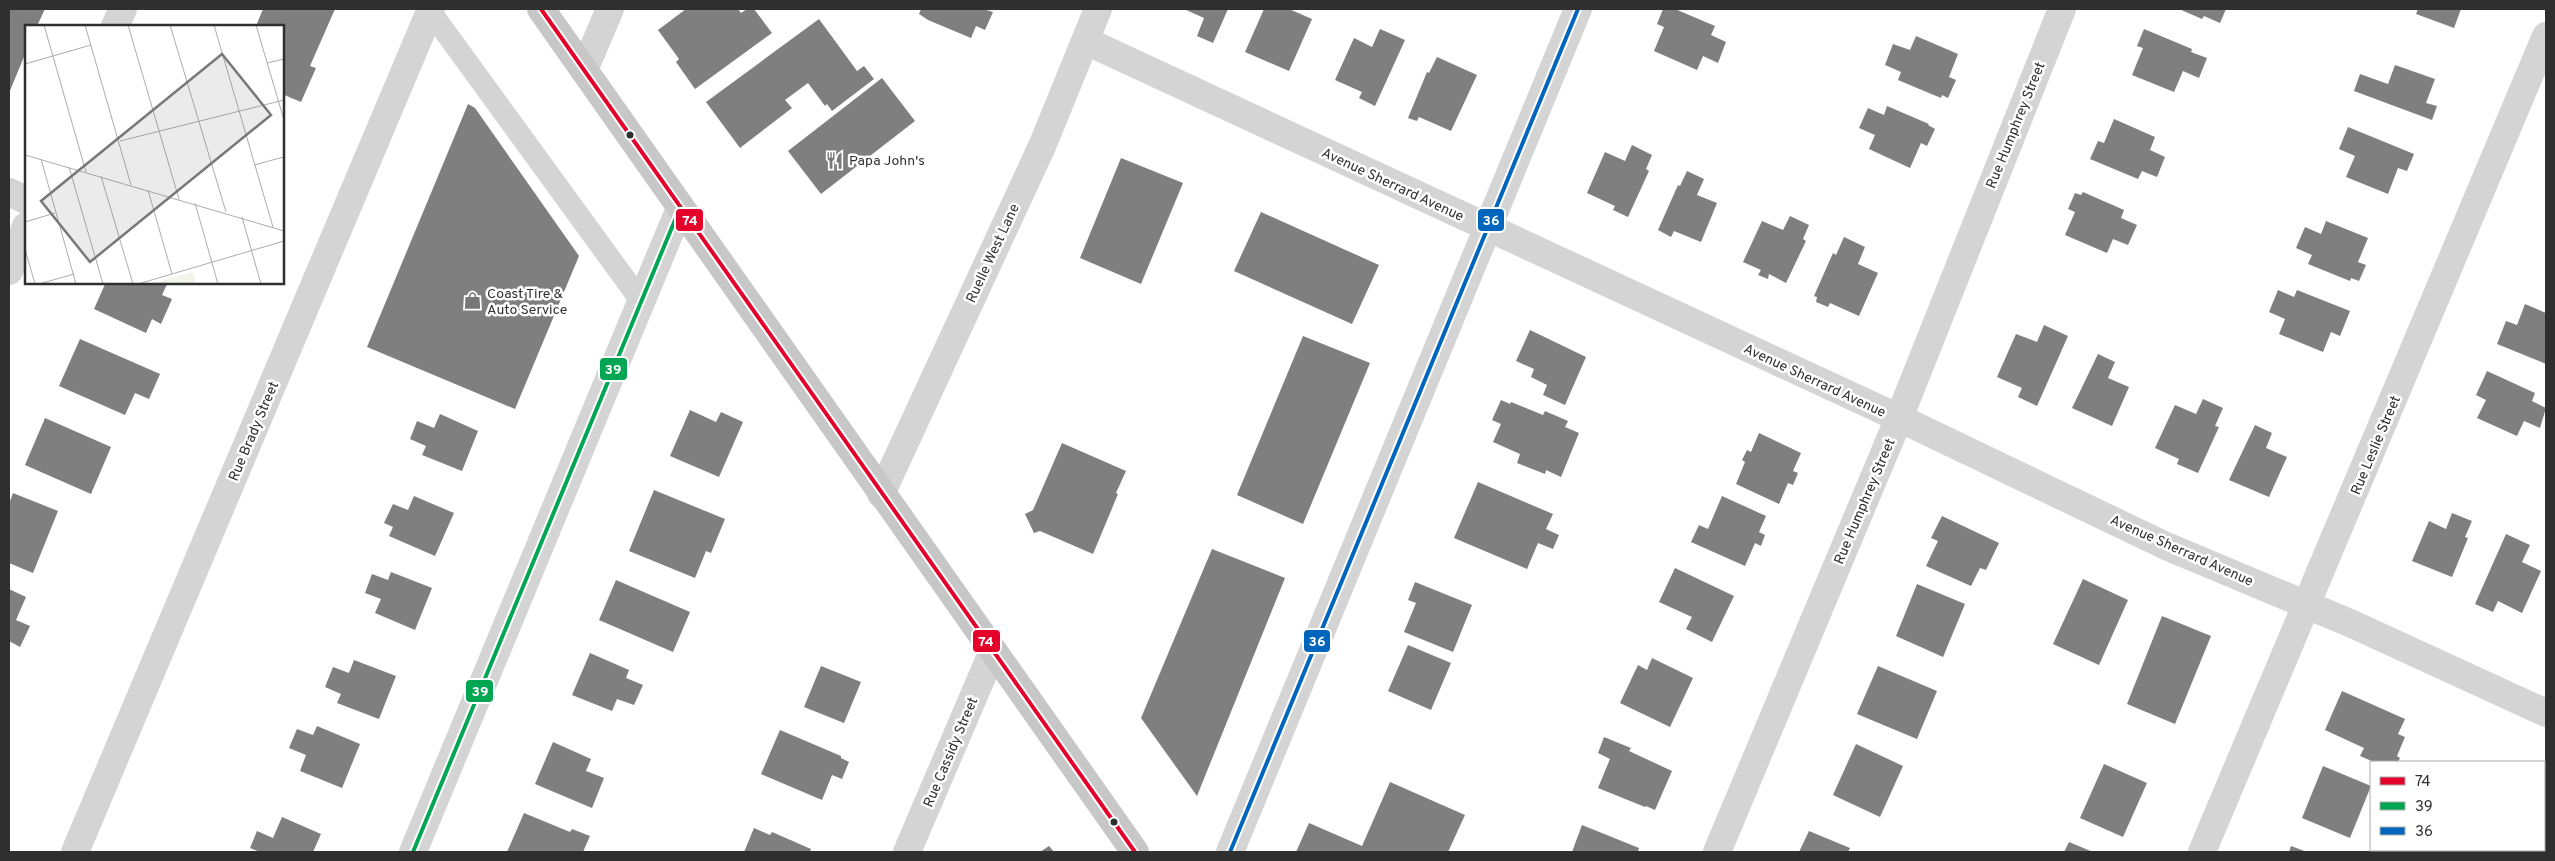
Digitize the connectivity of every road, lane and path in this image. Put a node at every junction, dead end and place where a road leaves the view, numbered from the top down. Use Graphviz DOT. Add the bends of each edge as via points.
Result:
graph roads {
  1 [pos="123,9"];
  2 [pos="541,9"];
  3 [pos="610,9"];
  4 [pos="1098,9"];
  5 [pos="1578,9"];
  6 [pos="2062,9"];
  7 [pos="431,10"];
  8 [pos="115,25"];
  9 [pos="2546,36"];
  10 [pos="1086,41"];
  11 [pos="584,70"];
  12 [pos="9,192"];
  13 [pos="25,200"];
  14 [pos="677,214"];
  15 [pos="1486,228"];
  16 [pos="25,229"];
  17 [pos="9,271"];
  18 [pos="641,301"];
  19 [pos="1899,418"];
  20 [pos="881,494"];
  21 [pos="2307,604"];
  22 [pos="992,651"];
  23 [pos="2546,713"];
  24 [pos="75,852"];
  25 [pos="413,852"];
  26 [pos="907,852"];
  27 [pos="1135,852"];
  28 [pos="1230,852"];
  29 [pos="1717,852"];
  30 [pos="2202,852"];
  1 -- 8 [label="street"];
  2 -- 11 [label="main road"];
  3 -- 11 [label="street"];
  4 -- 10 [label="street, Ruelle West Lane"];
  5 -- 15 [label="street"];
  6 -- 19 [label="street, Rue Humphrey Street"];
  7 -- 18 [label="lane"];
  7 -- 24 [label="street, Rue Brady Street"];
  9 -- 21 [label="street, Rue Leslie Street"];
  10 -- 15 [label="street, Avenue Sherrard Avenue"];
  10 -- 20 [label="street, Ruelle West Lane" via="1043,144"];
  11 -- 14 [label="main road"];
  12 -- 13 [label="street"];
  14 -- 18 [label="street"];
  14 -- 20 [label="main road"];
  15 -- 19 [label="street, Avenue Sherrard Avenue"];
  15 -- 28 [label="street"];
  16 -- 17 [label="street"];
  18 -- 25 [label="street"];
  19 -- 21 [label="street, Avenue Sherrard Avenue" via="2166,546"];
  19 -- 29 [label="street, Rue Humphrey Street"];
  20 -- 22 [label="main road"];
  21 -- 23 [label="street, Avenue Sherrard Avenue"];
  21 -- 30 [label="street, Rue Leslie Street"];
  22 -- 26 [label="street, Rue Cassidy Street"];
  22 -- 27 [label="main road"];
}
